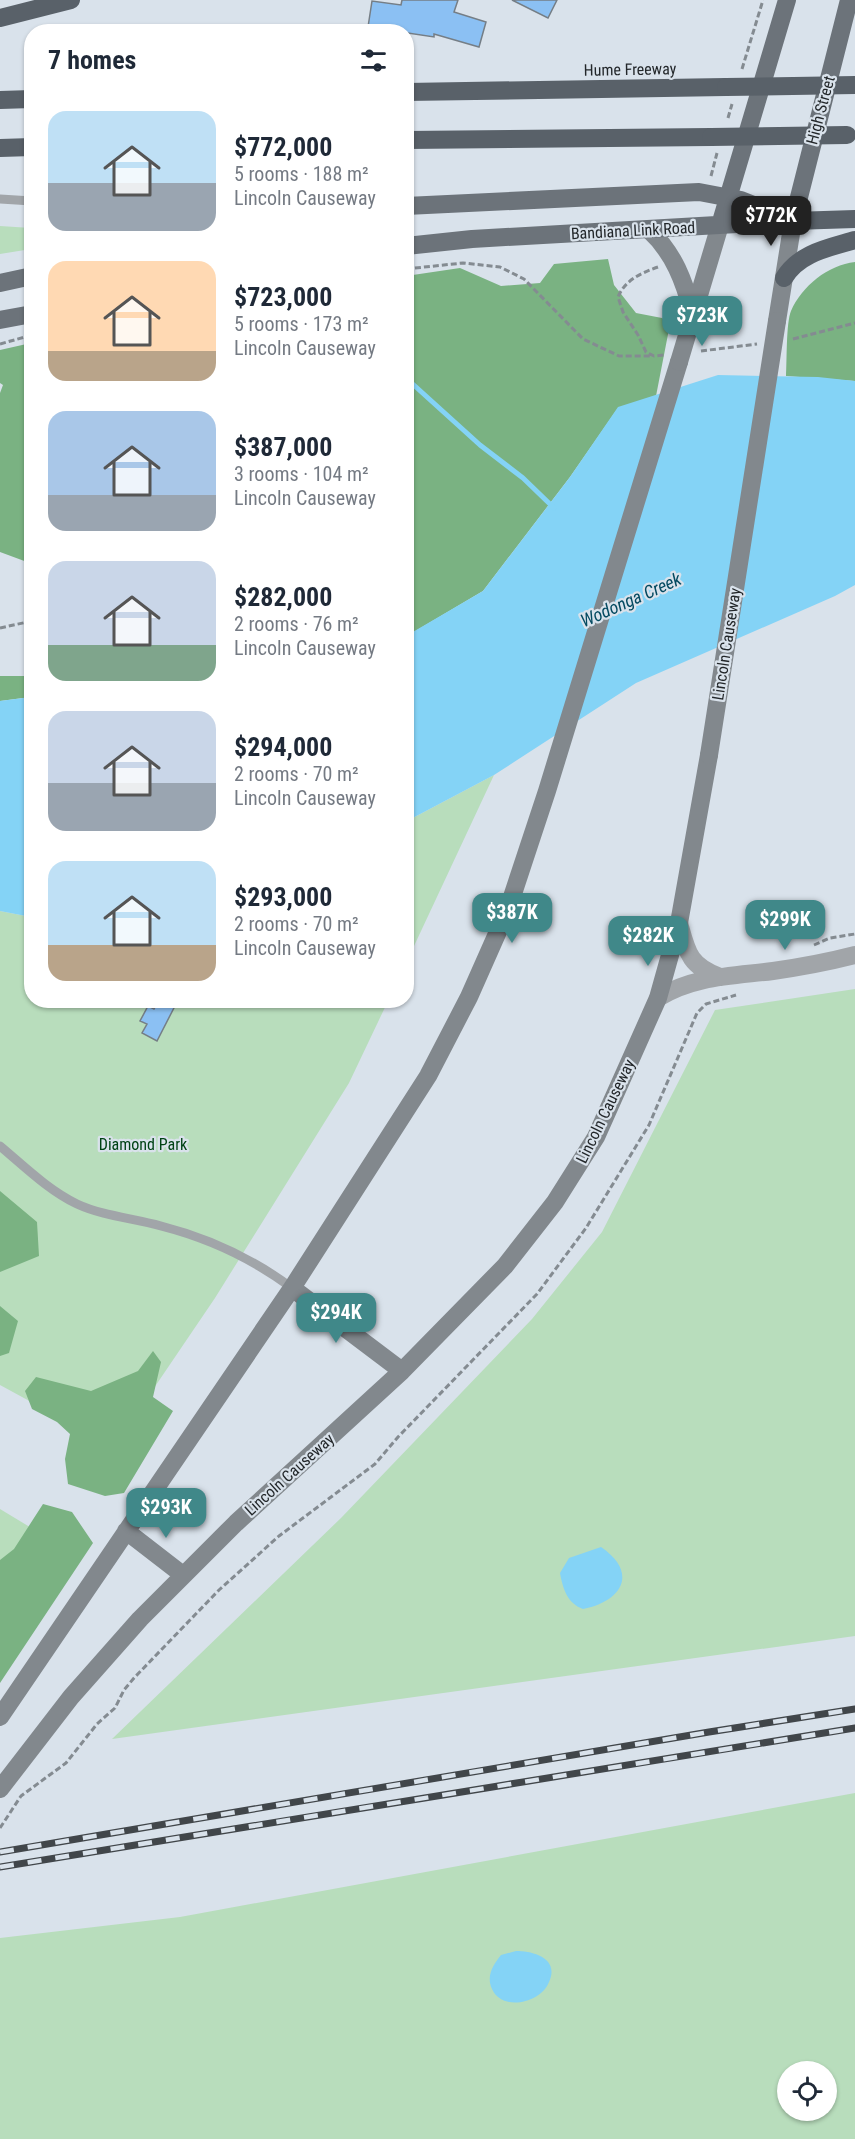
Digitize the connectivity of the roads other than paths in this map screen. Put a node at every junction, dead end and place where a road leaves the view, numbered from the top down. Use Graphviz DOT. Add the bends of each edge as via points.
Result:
graph roads {
  1 [pos="71,0"];
  2 [pos="786,0"];
  3 [pos="849,0"];
  4 [pos="0,18"];
  5 [pos="855,85"];
  6 [pos="414,92"];
  7 [pos="24,99"];
  8 [pos="0,100"];
  9 [pos="851,135"];
  10 [pos="414,140"];
  11 [pos="24,147"];
  12 [pos="0,148"];
  13 [pos="729,197"];
  14 [pos="0,199"];
  15 [pos="24,200"];
  16 [pos="414,206"];
  17 [pos="855,219"];
  18 [pos="793,221"];
  19 [pos="720,225"];
  20 [pos="649,230"];
  21 [pos="855,240"];
  22 [pos="414,245"];
  23 [pos="24,278"];
  24 [pos="784,278"];
  25 [pos="0,283"];
  26 [pos="24,316"];
  27 [pos="692,318"];
  28 [pos="0,320"];
  29 [pos="680,922"];
  30 [pos="855,955"];
  31 [pos="720,977"];
  32 [pos="657,998"];
  33 [pos="0,1146"];
  34 [pos="292,1288"];
  35 [pos="402,1371"];
  36 [pos="126,1531"];
  37 [pos="183,1575"];
  38 [pos="0,1717"];
  39 [pos="0,1790"];
  1 -- 4 [label="highway"];
  2 -- 13 [label="main road"];
  3 -- 18 [label="main road, High Street"];
  5 -- 6 [label="highway, Hume Freeway, bridge"];
  7 -- 8 [label="highway"];
  9 -- 10 [label="highway, bridge"];
  11 -- 12 [label="highway"];
  13 -- 16 [label="main road" via="699,192"];
  13 -- 18 [label="main road"];
  13 -- 19 [label="main road"];
  14 -- 15 [label="lane"];
  17 -- 18 [label="highway"];
  18 -- 19 [label="main road, Bandiana Link Road"];
  18 -- 24 [label="main road, Lincoln Causeway"];
  19 -- 20 [label="main road, Bandiana Link Road"];
  19 -- 27 [label="main road"];
  20 -- 22 [label="main road, Bandiana Link Road"];
  20 -- 27 [label="main road" via="674,261"];
  21 -- 24 [label="highway" via="801,259"];
  23 -- 25 [label="main road"];
  24 -- 29 [label="main road, Lincoln Causeway, bridge"];
  26 -- 28 [label="main road"];
  27 -- 34 [label="main road, bridge" via="508,909 428,1076"];
  29 -- 31 [label="street" via="695,964"];
  29 -- 32 [label="main road, Lincoln Causeway"];
  30 -- 31 [label="street" via="802,967"];
  31 -- 32 [label="street" via="683,984"];
  32 -- 35 [label="main road, Lincoln Causeway" via="596,1137 555,1202 505,1266"];
  33 -- 34 [label="lane" via="48,1186 77,1204 107,1215 175,1229 218,1245"];
  34 -- 35 [label="main road"];
  34 -- 36 [label="main road"];
  35 -- 37 [label="main road, Lincoln Causeway"];
  36 -- 37 [label="main road"];
  36 -- 38 [label="main road"];
  37 -- 39 [label="main road, Lincoln Causeway" via="71,1697"];
}
